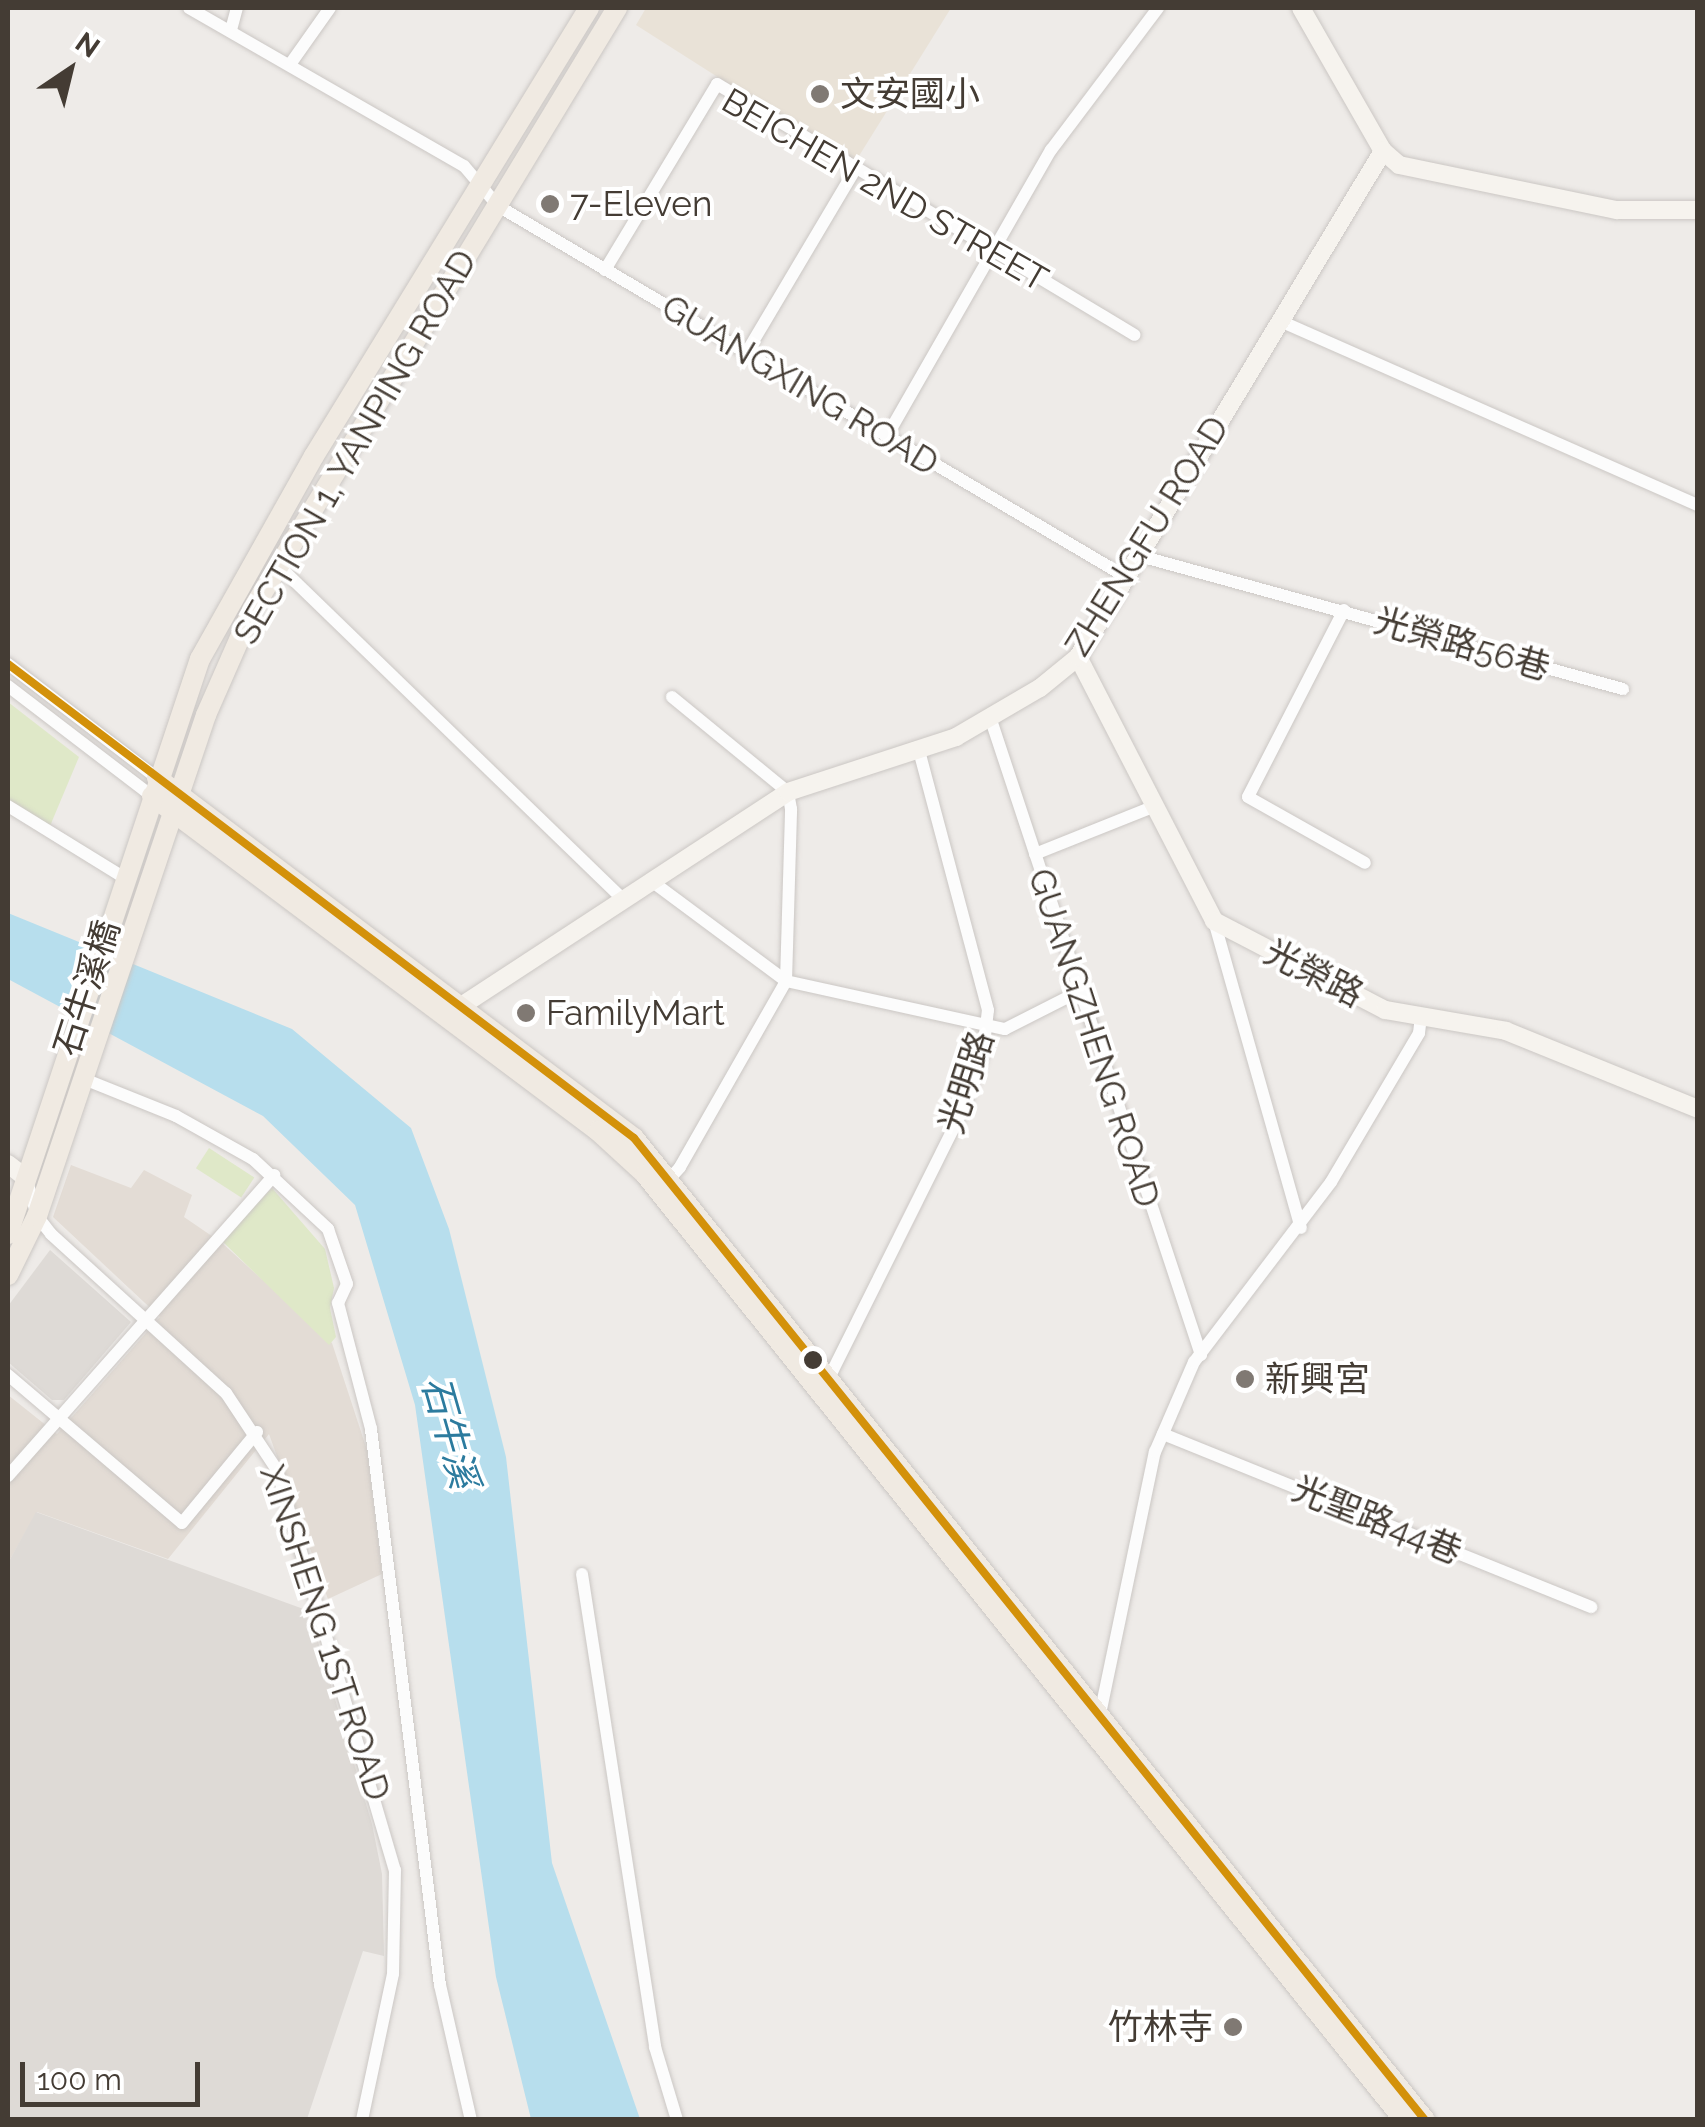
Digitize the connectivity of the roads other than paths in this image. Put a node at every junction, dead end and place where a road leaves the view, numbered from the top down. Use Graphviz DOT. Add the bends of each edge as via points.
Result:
graph roads {
  1 [pos="189,8"];
  2 [pos="237,8"];
  3 [pos="330,8"];
  4 [pos="589,8"];
  5 [pos="617,8"];
  6 [pos="1158,8"];
  7 [pos="1301,8"];
  8 [pos="230,30"];
  9 [pos="291,64"];
  10 [pos="1383,151"];
  11 [pos="856,168"];
  12 [pos="484,182"];
  13 [pos="498,206"];
  14 [pos="1698,210"];
  15 [pos="992,250"];
  16 [pos="605,270"];
  17 [pos="1280,320"];
  18 [pos="395,326"];
  19 [pos="1134,335"];
  20 [pos="417,340"];
  21 [pos="745,355"];
  22 [pos="887,436"];
  23 [pos="314,456"];
  24 [pos="338,471"];
  25 [pos="1698,505"];
  26 [pos="1140,556"];
  27 [pos="279,566"];
  28 [pos="1126,577"];
  29 [pos="1344,610"];
  30 [pos="1078,656"];
  31 [pos="8,664"];
  32 [pos="8,686"];
  33 [pos="1623,689"];
  34 [pos="672,697"];
  35 [pos="991,720"];
  36 [pos="919,751"];
  37 [pos="154,787"];
  38 [pos="788,792"];
  39 [pos="175,803"];
  40 [pos="8,806"];
  41 [pos="1155,806"];
  42 [pos="1035,854"];
  43 [pos="1365,862"];
  44 [pos="123,877"];
  45 [pos="650,880"];
  46 [pos="621,897"];
  47 [pos="116,899"];
  48 [pos="139,910"];
  49 [pos="1214,921"];
  50 [pos="786,981"];
  51 [pos="1080,991"];
  52 [pos="453,1011"];
  53 [pos="1421,1017"];
  54 [pos="986,1027"];
  55 [pos="82,1082"];
  56 [pos="1698,1110"];
  57 [pos="8,1164"];
  58 [pos="274,1175"];
  59 [pos="17,1181"];
  60 [pos="664,1184"];
  61 [pos="20,1201"];
  62 [pos="37,1216"];
  63 [pos="1301,1228"];
  64 [pos="8,1234"];
  65 [pos="8,1275"];
  66 [pos="144,1320"];
  67 [pos="1201,1354"];
  68 [pos="8,1375"];
  69 [pos="825,1385"];
  70 [pos="59,1418"];
  71 [pos="257,1432"];
  72 [pos="1163,1434"];
  73 [pos="8,1476"];
  74 [pos="582,1574"];
  75 [pos="1591,1606"];
  76 [pos="1097,1726"];
  77 [pos="362,2120"];
  78 [pos="472,2120"];
  79 [pos="677,2120"];
  80 [pos="1404,2120"];
  81 [pos="1425,2120"];
  1 -- 8 [label="street"];
  2 -- 8 [label="street"];
  3 -- 9 [label="street"];
  4 -- 12 [label="main road, SECTION 1, YANPING ROAD"];
  5 -- 13 [label="main road, SECTION 1, YANPING ROAD"];
  6 -- 15 [label="street" via="1051,150"];
  7 -- 10 [label="street"];
  8 -- 9 [label="street"];
  9 -- 12 [label="street"];
  10 -- 14 [label="street" via="1399,165 1617,210"];
  10 -- 17 [label="street, ZHENGFU ROAD"];
  11 -- 15 [label="street, BEICHEN 2ND STREET"];
  11 -- 16 [label="street, BEICHEN 2ND STREET" via="716,84"];
  11 -- 21 [label="street"];
  12 -- 13 [label="street, GUANGXING ROAD"];
  12 -- 18 [label="main road, SECTION 1, YANPING ROAD"];
  13 -- 16 [label="street, GUANGXING ROAD"];
  13 -- 20 [label="main road, SECTION 1, YANPING ROAD"];
  15 -- 19 [label="street, BEICHEN 2ND STREET"];
  15 -- 22 [label="street"];
  16 -- 21 [label="street, GUANGXING ROAD"];
  17 -- 25 [label="street"];
  17 -- 26 [label="street, ZHENGFU ROAD"];
  18 -- 20 [label="main road"];
  18 -- 23 [label="main road, SECTION 1, YANPING ROAD"];
  20 -- 24 [label="main road, SECTION 1, YANPING ROAD"];
  21 -- 22 [label="street, GUANGXING ROAD"];
  22 -- 28 [label="street, GUANGXING ROAD"];
  23 -- 24 [label="main road"];
  23 -- 37 [label="main road, SECTION 1, YANPING ROAD" via="200,659"];
  24 -- 27 [label="main road, SECTION 1, YANPING ROAD"];
  26 -- 28 [label="street, ZHENGFU ROAD"];
  26 -- 29 [label="street"];
  27 -- 39 [label="main road, SECTION 1, YANPING ROAD" via="252,610"];
  27 -- 46 [label="street"];
  28 -- 30 [label="street, ZHENGFU ROAD"];
  29 -- 33 [label="street, 光榮路56巷"];
  29 -- 43 [label="street, 光榮路56巷" via="1248,796"];
  30 -- 35 [label="street, ZHENGFU ROAD"];
  30 -- 41 [label="street"];
  31 -- 37 [label="street"];
  32 -- 37 [label="street"];
  34 -- 38 [label="street"];
  35 -- 36 [label="street, ZHENGFU ROAD"];
  35 -- 42 [label="street, GUANGZHENG ROAD"];
  36 -- 38 [label="street, ZHENGFU ROAD"];
  36 -- 54 [label="street, 光明路" via="988,1010"];
  37 -- 39 [label="main road"];
  37 -- 44 [label="main road, SECTION 1, YANPING ROAD"];
  38 -- 45 [label="street, ZHENGFU ROAD"];
  38 -- 50 [label="street"];
  39 -- 48 [label="main road, SECTION 1, YANPING ROAD"];
  39 -- 52 [label="main road"];
  40 -- 44 [label="street"];
  41 -- 42 [label="street"];
  41 -- 49 [label="street"];
  42 -- 51 [label="street, GUANGZHENG ROAD"];
  44 -- 47 [label="main road, SECTION 1, YANPING ROAD"];
  45 -- 46 [label="street, ZHENGFU ROAD"];
  45 -- 50 [label="street"];
  46 -- 52 [label="street, ZHENGFU ROAD"];
  47 -- 59 [label="main road, 石牛溪橋"];
  48 -- 55 [label="main road, 石牛溪橋"];
  49 -- 53 [label="street, 光榮路" via="1386,1010"];
  49 -- 63 [label="street"];
  50 -- 54 [label="street"];
  50 -- 60 [label="street"];
  51 -- 54 [label="street" via="1005,1028"];
  51 -- 67 [label="street, GUANGZHENG ROAD"];
  52 -- 60 [label="main road" via="620,1127"];
  53 -- 56 [label="street, 光榮路" via="1506,1032"];
  53 -- 63 [label="street" via="1419,1033"];
  54 -- 69 [label="street, 光明路" via="963,1110"];
  55 -- 58 [label="street" via="176,1116"];
  55 -- 62 [label="main road, 石牛溪橋"];
  57 -- 59 [label="street"];
  58 -- 66 [label="street"];
  58 -- 78 [label="street" via="328,1228 348,1284 338,1303 371,1429 440,1985"];
  59 -- 61 [label="main road, 石牛溪橋"];
  59 -- 62 [label="street, XINSHENG 1ST ROAD"];
  60 -- 69 [label="main road"];
  61 -- 62 [label="street"];
  61 -- 64 [label="main road, 石牛溪橋"];
  62 -- 65 [label="main road, 石牛溪橋"];
  62 -- 66 [label="street, XINSHENG 1ST ROAD"];
  63 -- 67 [label="street"];
  66 -- 70 [label="street"];
  66 -- 71 [label="street, XINSHENG 1ST ROAD" via="226,1393"];
  67 -- 72 [label="street"];
  68 -- 70 [label="street"];
  69 -- 76 [label="main road"];
  70 -- 71 [label="street" via="182,1524"];
  70 -- 73 [label="street"];
  71 -- 77 [label="street, XINSHENG 1ST ROAD" via="302,1538 393,1856 397,1942"];
  72 -- 75 [label="street, 光聖路44巷"];
  72 -- 76 [label="street"];
  74 -- 79 [label="street" via="655,2047"];
  76 -- 80 [label="main road"];
  76 -- 81 [label="main road"];
}
